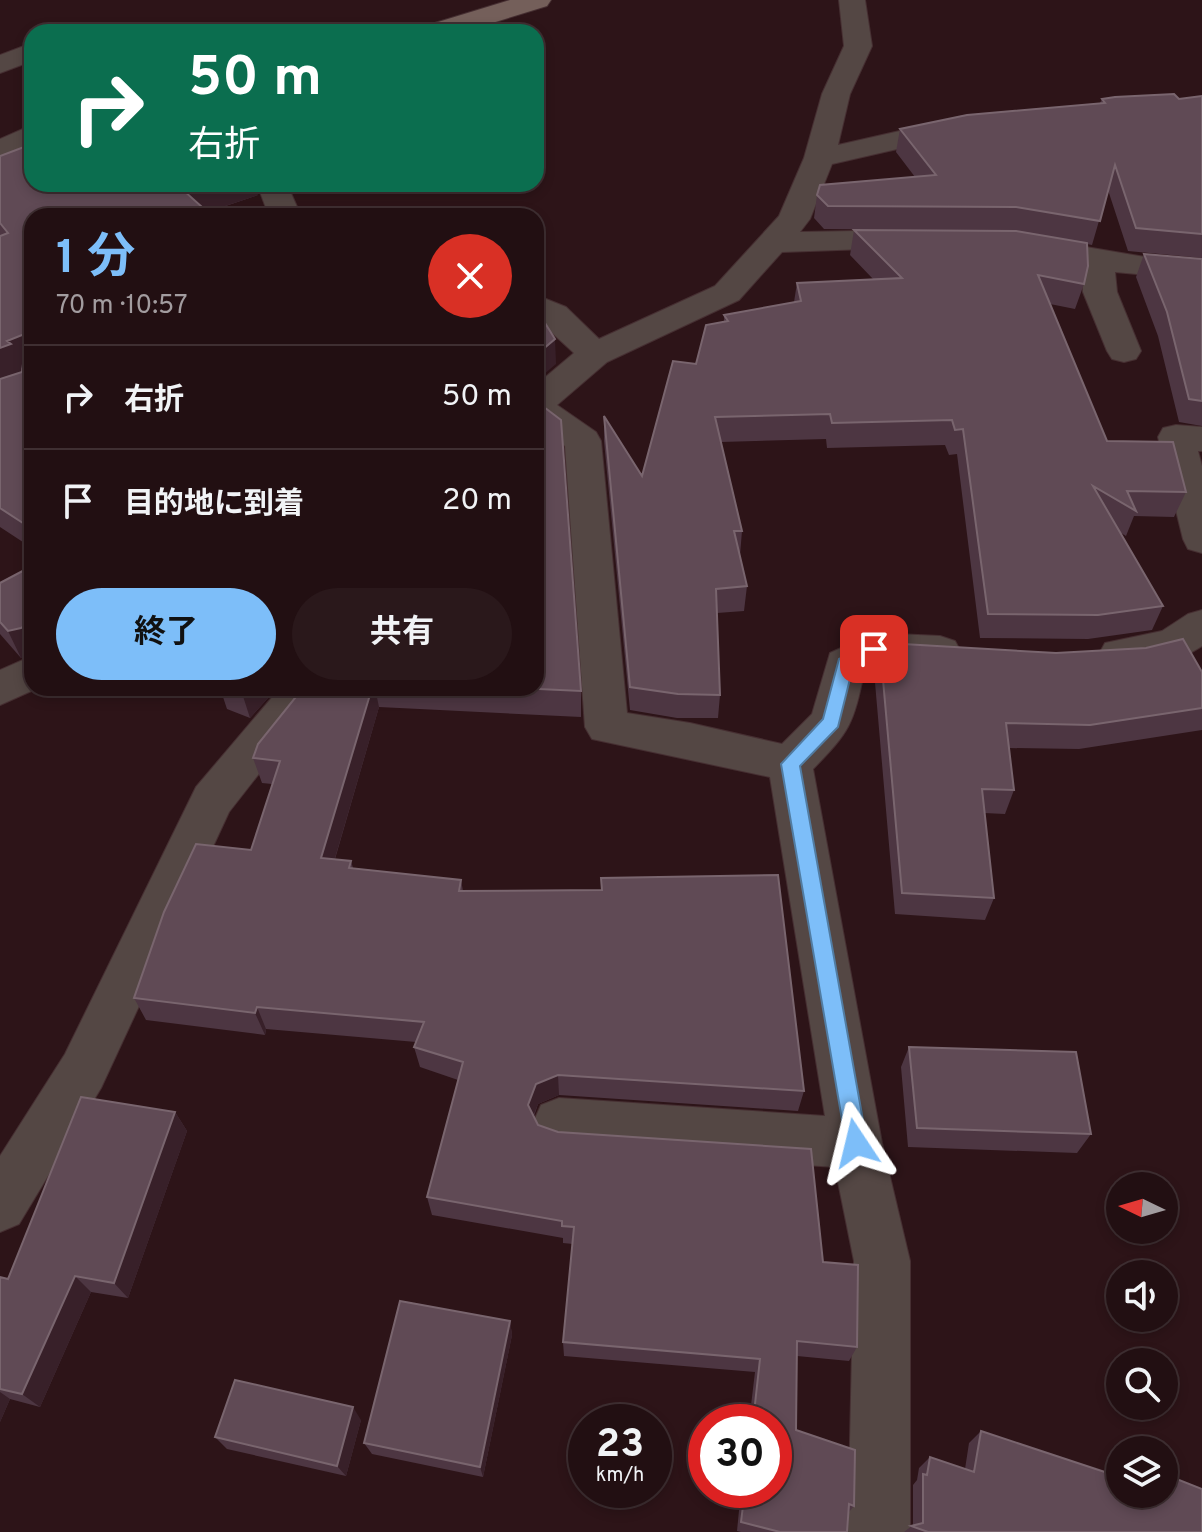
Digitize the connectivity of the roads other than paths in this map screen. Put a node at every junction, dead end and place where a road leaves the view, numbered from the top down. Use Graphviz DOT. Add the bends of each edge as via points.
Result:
graph roads {
  1 [pos="538,0"];
  2 [pos="852,0"];
  3 [pos="461,24"];
  4 [pos="24,54"];
  5 [pos="0,65"];
  6 [pos="983,122"];
  7 [pos="24,138"];
  8 [pos="0,154"];
  9 [pos="819,158"];
  10 [pos="24,163"];
  11 [pos="0,171"];
  12 [pos="949,240"];
  13 [pos="773,242"];
  14 [pos="995,243"];
  15 [pos="1098,259"];
  16 [pos="1202,270"];
  17 [pos="544,309"];
  18 [pos="1124,351"];
  19 [pos="595,354"];
  20 [pos="544,399"];
  21 [pos="544,412"];
  22 [pos="1202,439"];
  23 [pos="1202,539"];
  24 [pos="1202,625"];
  25 [pos="979,654"];
  26 [pos="1083,660"];
  27 [pos="24,676"];
  28 [pos="0,689"];
  29 [pos="298,696"];
  30 [pos="790,764"];
  31 [pos="559,1123"];
  32 [pos="856,1143"];
  33 [pos="0,1205"];
  34 [pos="879,1532"];
  1 -- 3 [label="main road"];
  2 -- 9 [label="street" via="858,46 836,94"];
  4 -- 5 [label="street"];
  6 -- 9 [label="street"];
  7 -- 8 [label="street"];
  9 -- 13 [label="street" via="794,219"];
  10 -- 11 [label="main road"];
  12 -- 13 [label="street"];
  13 -- 19 [label="street" via="727,293"];
  14 -- 15 [label="street"];
  15 -- 16 [label="street"];
  15 -- 18 [label="street" via="1100,292"];
  17 -- 19 [label="street"];
  19 -- 20 [label="street"];
  21 -- 30 [label="street" via="583,441 607,727"];
  22 -- 23 [label="street" via="1176,437"];
  24 -- 26 [label="street" via="1172,645"];
  25 -- 30 [label="street" via="874,649 845,664 832,722"];
  27 -- 28 [label="street"];
  29 -- 33 [label="street" via="212,800 83,1071"];
  30 -- 32 [label="street"];
  31 -- 32 [label="street"];
  32 -- 34 [label="street" via="882,1261"];
}
